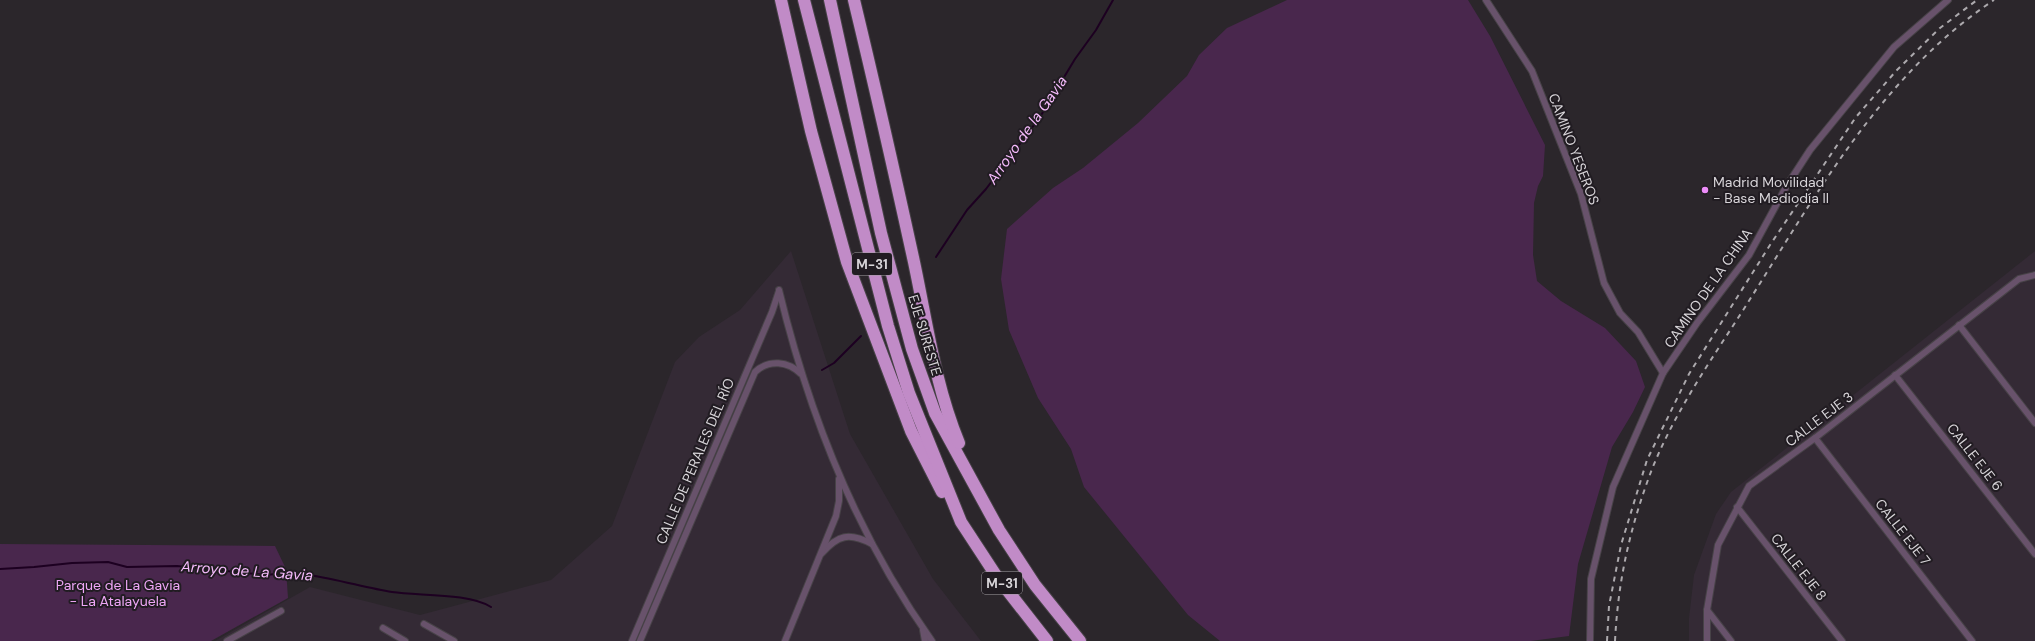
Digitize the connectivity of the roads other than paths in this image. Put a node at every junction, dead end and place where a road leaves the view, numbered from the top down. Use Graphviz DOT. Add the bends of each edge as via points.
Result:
graph roads {
  1 [pos="781,0"];
  2 [pos="804,0"];
  3 [pos="830,0"];
  4 [pos="854,0"];
  5 [pos="1486,0"];
  6 [pos="1948,0"];
  7 [pos="2034,275"];
  8 [pos="1958,325"];
  9 [pos="1662,373"];
  10 [pos="802,375"];
  11 [pos="1895,375"];
  12 [pos="2035,423"];
  13 [pos="1815,438"];
  14 [pos="839,475"];
  15 [pos="983,502"];
  16 [pos="1737,507"];
  17 [pos="961,522"];
  18 [pos="872,544"];
  19 [pos="822,553"];
  20 [pos="2035,554"];
  21 [pos="1707,610"];
  22 [pos="281,612"];
  23 [pos="424,624"];
  24 [pos="922,627"];
  25 [pos="383,628"];
  26 [pos="227,641"];
  27 [pos="405,641"];
  28 [pos="454,641"];
  29 [pos="632,641"];
  30 [pos="640,641"];
  31 [pos="785,641"];
  32 [pos="925,641"];
  33 [pos="932,641"];
  34 [pos="1047,641"];
  35 [pos="1080,641"];
  36 [pos="1590,641"];
  37 [pos="1707,641"];
  38 [pos="1731,641"];
  39 [pos="1842,641"];
  40 [pos="1972,641"];
  1 -- 17 [label="highway" via="811,131 847,262 910,431 937,485"];
  2 -- 17 [label="highway, M-31" via="888,326 909,393"];
  3 -- 15 [label="highway, EJE SURESTE / M-31" via="881,233 912,349 935,414"];
  4 -- 15 [label="highway" via="914,263 936,374 948,416"];
  5 -- 9 [label="street, CAMINO YESEROS" via="1532,71 1581,194 1604,283 1620,313 1638,332"];
  6 -- 9 [label="street, CAMINO DE LA CHINA" via="1894,47 1810,150 1786,187 1750,255"];
  7 -- 8 [label="street, CALLE EJE 3" via="2019,279"];
  8 -- 11 [label="street, CALLE EJE 3"];
  8 -- 12 [label="street"];
  9 -- 36 [label="street, CAMINO DE LA CHINA" via="1614,487 1591,579"];
  10 -- 14 [label="street"];
  10 -- 29 [label="street, CALLE DE PERALES DEL RÍO" via="779,290 772,312"];
  10 -- 30 [label="street, CALLE DE PERALES DEL RÍO" via="796,368 778,363 766,364 755,372"];
  11 -- 13 [label="street, CALLE EJE 3"];
  11 -- 20 [label="street, CALLE EJE 6"];
  13 -- 16 [label="street, CALLE EJE 3" via="1749,486"];
  13 -- 40 [label="street, CALLE EJE 7"];
  14 -- 18 [label="street"];
  14 -- 19 [label="street" via="838,509"];
  15 -- 35 [label="highway, EJE SURESTE / M-31" via="1035,585"];
  16 -- 21 [label="street, CALLE EJE 3" via="1718,545"];
  16 -- 39 [label="street, CALLE EJE 8"];
  17 -- 34 [label="highway, M-31" via="997,577"];
  18 -- 19 [label="street" via="859,538 847,537 836,540"];
  18 -- 24 [label="street"];
  19 -- 31 [label="street"];
  21 -- 37 [label="street, CALLE EJE 3"];
  21 -- 38 [label="street"];
  22 -- 26 [label="street"];
  23 -- 28 [label="street"];
  24 -- 32 [label="street"];
  24 -- 33 [label="street"];
  25 -- 27 [label="street"];
}
